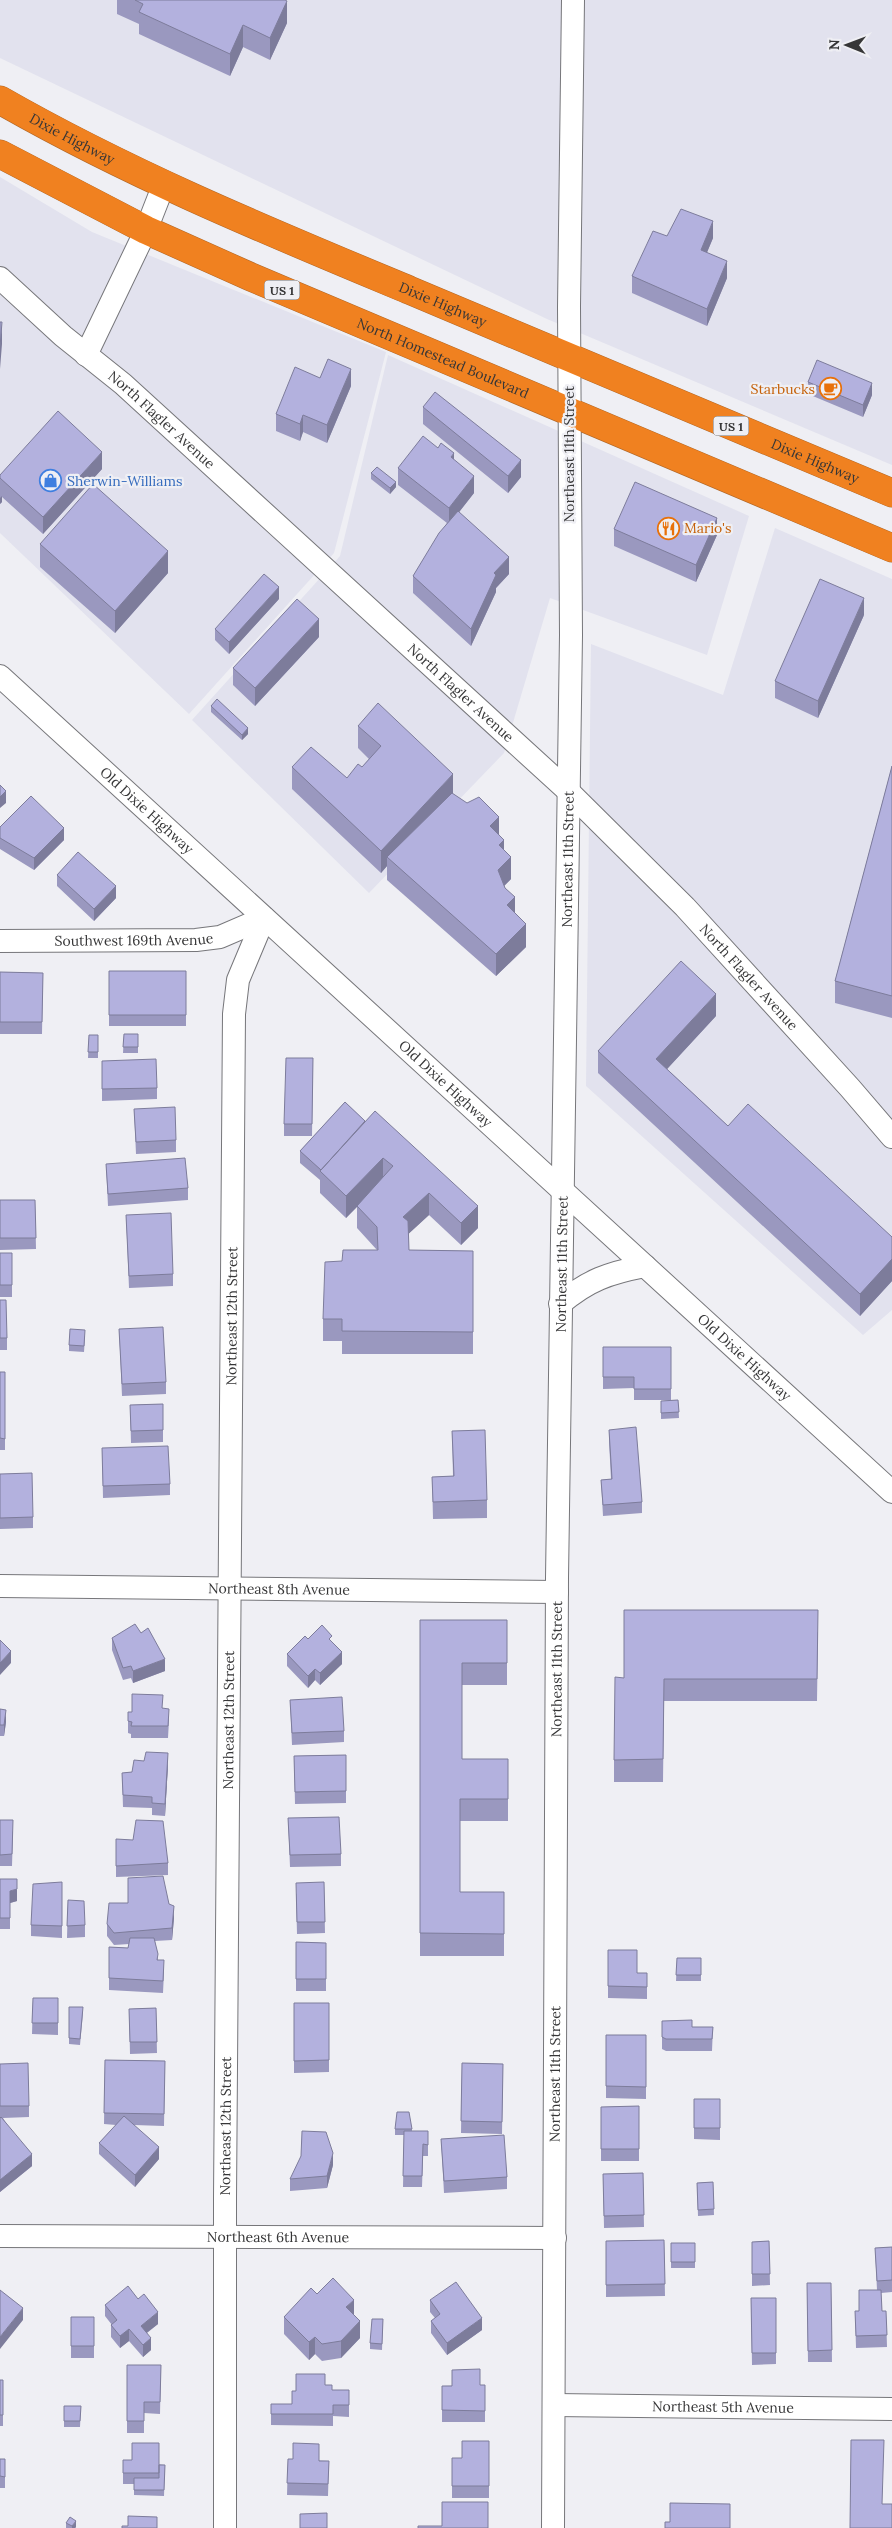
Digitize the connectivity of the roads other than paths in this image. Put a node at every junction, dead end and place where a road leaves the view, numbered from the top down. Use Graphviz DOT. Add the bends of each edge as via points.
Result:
graph roads {
  1 [pos="573,0"];
  2 [pos="0,100"];
  3 [pos="0,154"];
  4 [pos="164,184"];
  5 [pos="146,230"];
  6 [pos="0,278"];
  7 [pos="86,355"];
  8 [pos="569,358"];
  9 [pos="569,412"];
  10 [pos="892,494"];
  11 [pos="892,548"];
  12 [pos="0,676"];
  13 [pos="568,790"];
  14 [pos="264,918"];
  15 [pos="0,941"];
  16 [pos="892,1137"];
  17 [pos="562,1191"];
  18 [pos="645,1266"];
  19 [pos="560,1304"];
  20 [pos="892,1492"];
  21 [pos="0,1586"];
  22 [pos="230,1588"];
  23 [pos="557,1592"];
  24 [pos="226,2235"];
  25 [pos="0,2236"];
  26 [pos="555,2238"];
  27 [pos="554,2405"];
  28 [pos="892,2409"];
  29 [pos="225,2528"];
  30 [pos="553,2528"];
  1 -- 8 [label="street, Northeast 11th Street"];
  2 -- 4 [label="highway, Dixie Highway / US 1" via="64,136"];
  3 -- 5 [label="highway, North Homestead Boulevard / US 1"];
  4 -- 5 [label="street"];
  4 -- 8 [label="highway, Dixie Highway / US 1"];
  5 -- 7 [label="street"];
  5 -- 9 [label="highway, North Homestead Boulevard / US 1"];
  6 -- 7 [label="street, North Flagler Avenue"];
  7 -- 13 [label="street, North Flagler Avenue" via="123,384"];
  8 -- 9 [label="street, Northeast 11th Street"];
  8 -- 10 [label="highway, Dixie Highway / US 1"];
  9 -- 11 [label="highway, North Homestead Boulevard / US 1"];
  9 -- 13 [label="street, Northeast 11th Street" via="571,635"];
  12 -- 14 [label="street, Old Dixie Highway"];
  13 -- 16 [label="street, North Flagler Avenue" via="685,907"];
  13 -- 17 [label="street, Northeast 11th Street"];
  14 -- 15 [label="street, Southwest 169th Avenue" via="220,937 196,940"];
  14 -- 17 [label="street, Old Dixie Highway"];
  14 -- 22 [label="street, Northeast 12th Street" via="238,980 234,1014"];
  17 -- 18 [label="street, Old Dixie Highway"];
  17 -- 19 [label="street, Northeast 11th Street"];
  18 -- 19 [label="street" via="602,1276"];
  18 -- 20 [label="street, Old Dixie Highway"];
  19 -- 23 [label="street, Northeast 11th Street"];
  21 -- 22 [label="street, Northeast 8th Avenue"];
  22 -- 23 [label="street, Northeast 8th Avenue"];
  22 -- 24 [label="street, Northeast 12th Street"];
  23 -- 26 [label="street, Northeast 11th Street"];
  24 -- 25 [label="street, Northeast 6th Avenue"];
  24 -- 26 [label="street, Northeast 6th Avenue"];
  24 -- 29 [label="street, Northeast 12th Street"];
  26 -- 27 [label="street, Northeast 11th Street"];
  27 -- 28 [label="street, Northeast 5th Avenue"];
  27 -- 30 [label="street, Northeast 11th Street"];
}
